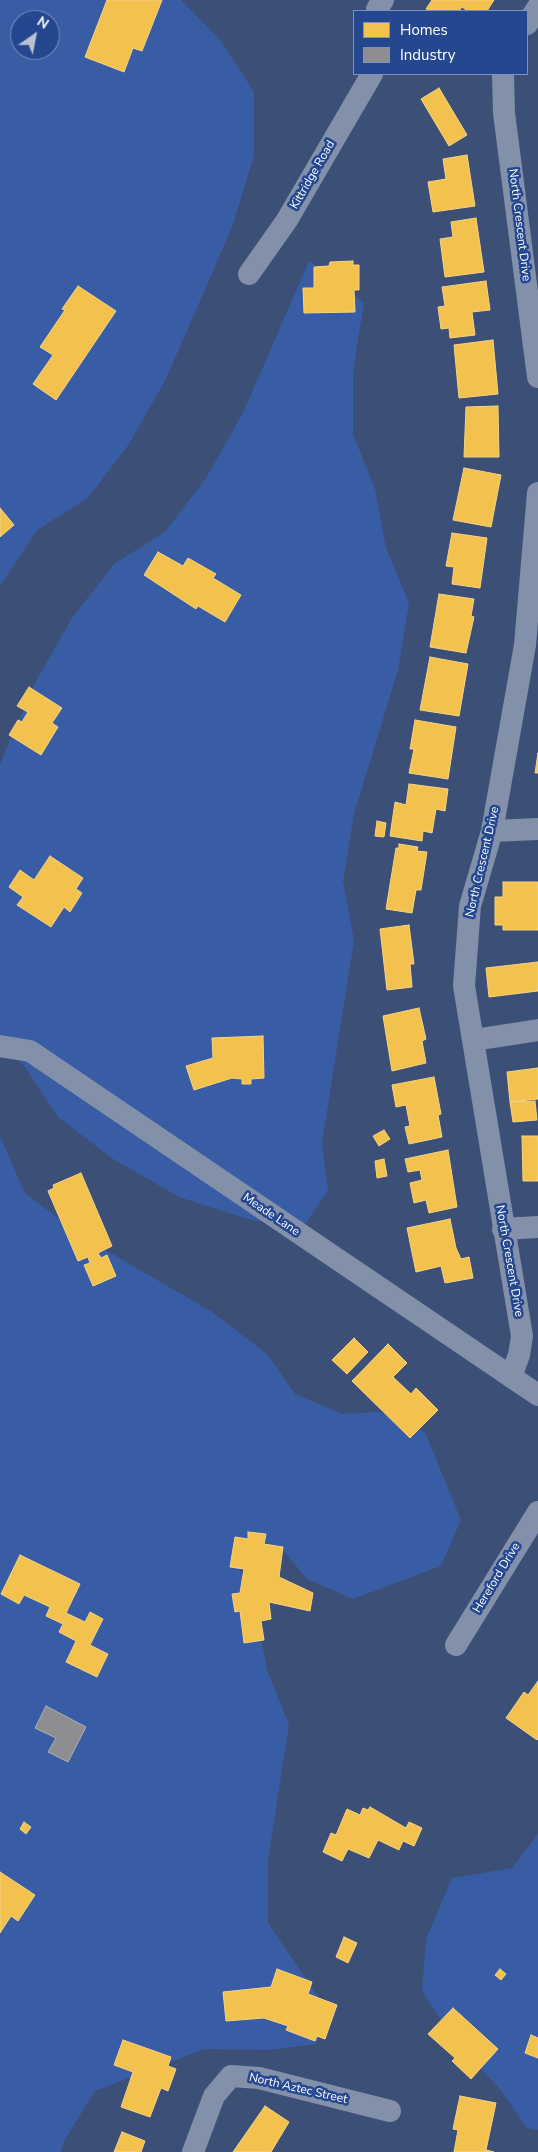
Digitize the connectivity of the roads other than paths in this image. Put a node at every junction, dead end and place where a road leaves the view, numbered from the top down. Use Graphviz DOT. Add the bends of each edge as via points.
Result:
graph roads {
  1 [pos="538,7"];
  2 [pos="528,22"];
  3 [pos="371,75"];
  4 [pos="503,75"];
  5 [pos="249,274"];
  6 [pos="538,377"];
  7 [pos="538,493"];
  8 [pos="533,607"];
  9 [pos="538,829"];
  10 [pos="492,831"];
  11 [pos="538,1030"];
  12 [pos="474,1040"];
  13 [pos="0,1046"];
  14 [pos="538,1227"];
  15 [pos="503,1229"];
  16 [pos="511,1377"];
  17 [pos="538,1395"];
  18 [pos="538,1512"];
  19 [pos="456,1645"];
  20 [pos="390,2111"];
  21 [pos="193,2152"];
  1 -- 2 [label="street"];
  3 -- 5 [label="street, Kittridge Road" via="287,220"];
  4 -- 6 [label="street, North Crescent Drive" via="504,113"];
  7 -- 8 [label="street, North Crescent Drive"];
  8 -- 10 [label="street, North Crescent Drive"];
  9 -- 10 [label="street"];
  10 -- 12 [label="street, North Crescent Drive" via="470,906 464,986"];
  11 -- 12 [label="street"];
  12 -- 15 [label="street, North Crescent Drive"];
  13 -- 16 [label="street, Meade Lane" via="30,1051"];
  14 -- 15 [label="street"];
  15 -- 16 [label="street, North Crescent Drive" via="522,1336"];
  16 -- 17 [label="street, Meade Lane"];
  18 -- 19 [label="street, Hereford Drive"];
  20 -- 21 [label="street, North Aztec Street" via="259,2078 231,2076 214,2096"];
}
